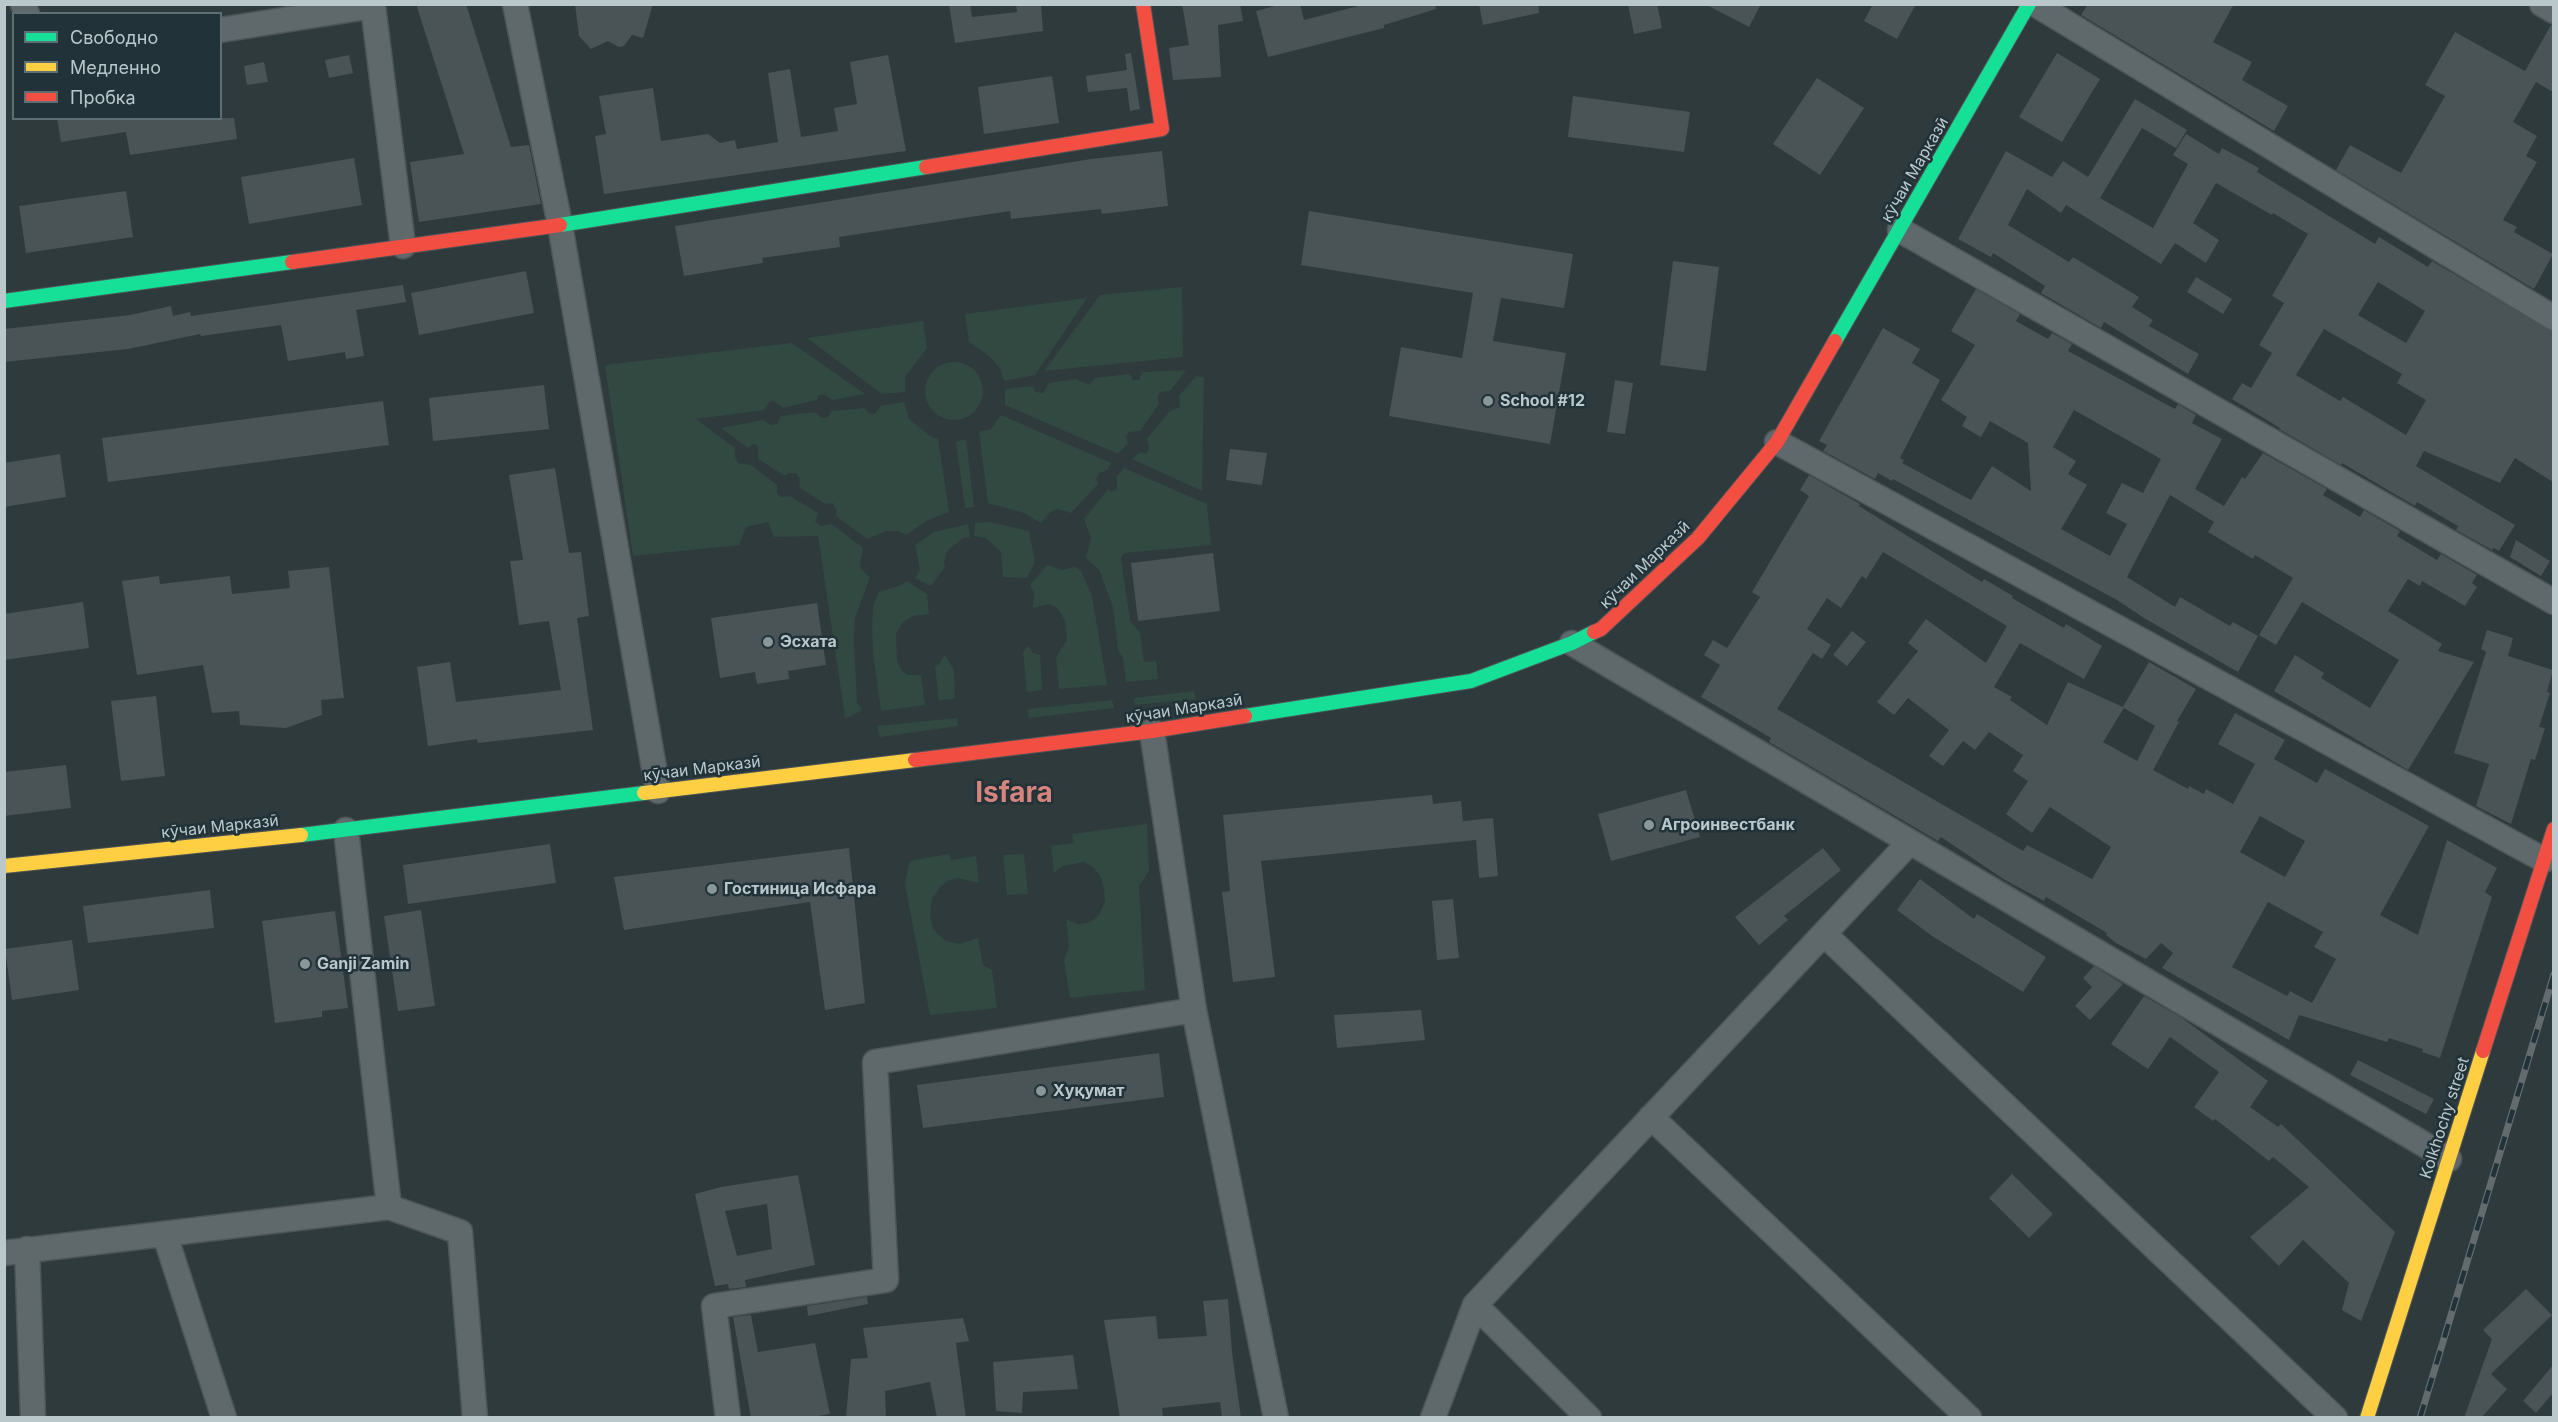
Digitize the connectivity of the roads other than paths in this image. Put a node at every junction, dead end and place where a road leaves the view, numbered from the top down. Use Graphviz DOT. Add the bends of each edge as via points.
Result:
graph roads {
  1 [pos="516,4"];
  2 [pos="1143,4"];
  3 [pos="2029,4"];
  4 [pos="2035,4"];
  5 [pos="2542,4"];
  6 [pos="2553,11"];
  7 [pos="222,30"];
  8 [pos="560,225"];
  9 [pos="1900,230"];
  10 [pos="403,246"];
  11 [pos="4,301"];
  12 [pos="2553,318"];
  13 [pos="1777,442"];
  14 [pos="2553,602"];
  15 [pos="1572,643"];
  16 [pos="1152,731"];
  17 [pos="658,791"];
  18 [pos="2553,829"];
  19 [pos="346,830"];
  20 [pos="1910,842"];
  21 [pos="2544,860"];
  22 [pos="4,866"];
  23 [pos="1824,934"];
  24 [pos="1194,1010"];
  25 [pos="1651,1117"];
  26 [pos="2449,1159"];
  27 [pos="389,1207"];
  28 [pos="165,1235"];
  29 [pos="16,1251"];
  30 [pos="1475,1305"];
  31 [pos="33,1418"];
  32 [pos="224,1418"];
  33 [pos="475,1418"];
  34 [pos="728,1418"];
  35 [pos="1275,1418"];
  36 [pos="1433,1418"];
  37 [pos="1589,1418"];
  38 [pos="1969,1418"];
  39 [pos="2335,1418"];
  40 [pos="2367,1418"];
  1 -- 8 [label="street"];
  2 -- 8 [label="main road" via="1162,129"];
  3 -- 9 [label="main road, кӯчаи Марказӣ"];
  4 -- 12 [label="street"];
  5 -- 6 [label="street"];
  7 -- 10 [label="street" via="373,6"];
  8 -- 10 [label="main road"];
  8 -- 17 [label="street"];
  9 -- 13 [label="main road, кӯчаи Марказӣ"];
  9 -- 14 [label="street"];
  10 -- 11 [label="main road"];
  13 -- 15 [label="main road, кӯчаи Марказӣ" via="1698,538 1601,629"];
  13 -- 21 [label="street"];
  15 -- 16 [label="main road, кӯчаи Марказӣ" via="1471,681"];
  15 -- 20 [label="street"];
  16 -- 17 [label="main road, кӯчаи Марказӣ"];
  16 -- 24 [label="street"];
  17 -- 19 [label="main road, кӯчаи Марказӣ"];
  18 -- 21 [label="main road, Kolkhochy street"];
  19 -- 22 [label="main road, кӯчаи Марказӣ"];
  19 -- 27 [label="street"];
  20 -- 23 [label="street"];
  20 -- 26 [label="street"];
  21 -- 26 [label="main road, Kolkhochy street"];
  23 -- 25 [label="street"];
  23 -- 39 [label="street"];
  24 -- 34 [label="street" via="875,1062 886,1280 714,1306"];
  24 -- 35 [label="street"];
  25 -- 30 [label="street"];
  25 -- 38 [label="street"];
  26 -- 40 [label="main road, Kolkhochy street"];
  27 -- 28 [label="street"];
  27 -- 33 [label="street" via="460,1232"];
  28 -- 29 [label="street"];
  28 -- 32 [label="street"];
  29 -- 31 [label="street"];
  30 -- 36 [label="street"];
  30 -- 37 [label="street"];
}
